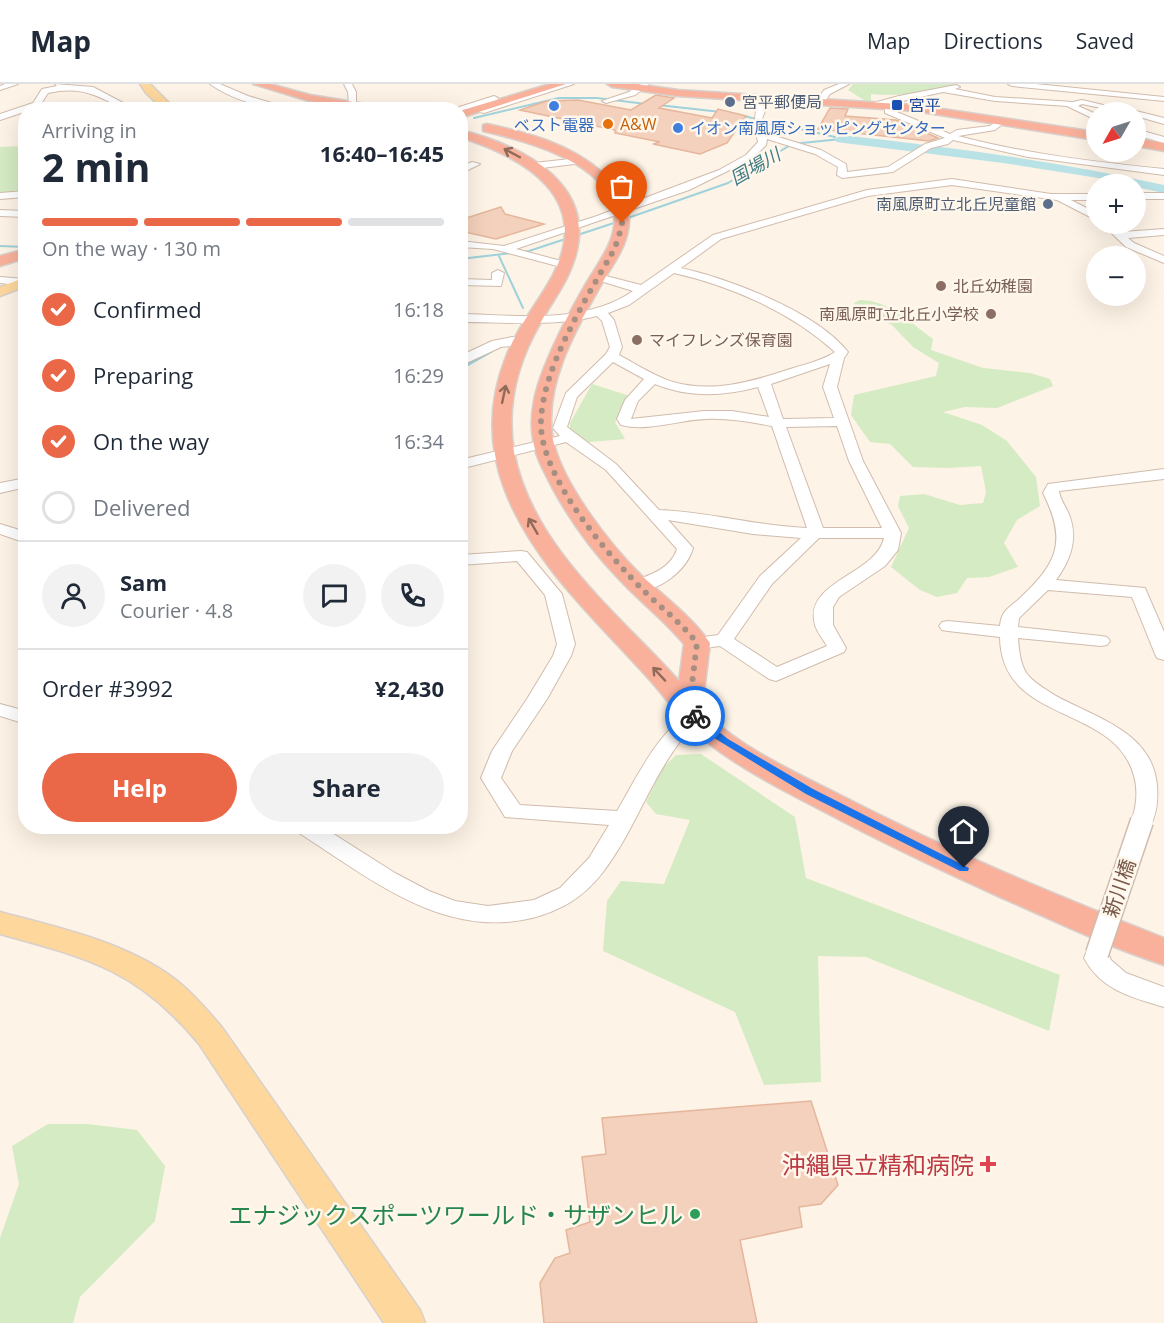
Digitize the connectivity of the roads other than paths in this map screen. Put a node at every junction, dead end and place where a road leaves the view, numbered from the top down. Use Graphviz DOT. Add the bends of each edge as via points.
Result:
graph roads {
  1 [pos="13,84"];
  2 [pos="145,84"];
  3 [pos="214,84"];
  4 [pos="243,84"];
  5 [pos="258,84"];
  6 [pos="348,84"];
  7 [pos="540,84"];
  8 [pos="548,84"];
  9 [pos="561,84"];
  10 [pos="570,84"];
  11 [pos="612,84"];
  12 [pos="845,84"];
  13 [pos="965,84"];
  14 [pos="61,85"];
  15 [pos="643,86"];
  16 [pos="1054,86"];
  17 [pos="1009,87"];
  18 [pos="0,88"];
  19 [pos="1115,89"];
  20 [pos="945,90"];
  21 [pos="925,94"];
  22 [pos="766,98"];
  23 [pos="1164,98"];
  24 [pos="1102,99"];
  25 [pos="114,100"];
  26 [pos="609,100"];
  27 [pos="44,102"];
  28 [pos="79,102"];
  29 [pos="117,102"];
  30 [pos="161,102"];
  31 [pos="260,102"];
  32 [pos="295,102"];
  33 [pos="334,102"];
  34 [pos="353,102"];
  35 [pos="820,102"];
  36 [pos="1083,102"];
  37 [pos="1037,103"];
  38 [pos="1086,103"];
  39 [pos="1072,104"];
  40 [pos="468,106"];
  41 [pos="882,106"];
  42 [pos="984,106"];
  43 [pos="18,111"];
  44 [pos="468,111"];
  45 [pos="1164,111"];
  46 [pos="468,112"];
  47 [pos="468,112"];
  48 [pos="1086,112"];
  49 [pos="970,116"];
  50 [pos="0,117"];
  51 [pos="1146,117"];
  52 [pos="1002,121"];
  53 [pos="1164,122"];
  54 [pos="468,124"];
  55 [pos="1086,134"];
  56 [pos="1146,134"];
  57 [pos="762,135"];
  58 [pos="468,136"];
  59 [pos="950,137"];
  60 [pos="1146,137"];
  61 [pos="1146,140"];
  62 [pos="1164,140"];
  63 [pos="1164,147"];
  64 [pos="579,161"];
  65 [pos="475,164"];
  66 [pos="534,166"];
  67 [pos="468,167"];
  68 [pos="1164,171"];
  69 [pos="842,175"];
  70 [pos="877,190"];
  71 [pos="18,195"];
  72 [pos="0,196"];
  73 [pos="1146,196"];
  74 [pos="1164,196"];
  75 [pos="1086,197"];
  76 [pos="1059,198"];
  77 [pos="1086,212"];
  78 [pos="0,213"];
  79 [pos="18,214"];
  80 [pos="622,217"];
  81 [pos="1164,232"];
  82 [pos="571,234"];
  83 [pos="1121,235"];
  84 [pos="18,240"];
  85 [pos="18,245"];
  86 [pos="468,245"];
  87 [pos="0,246"];
  88 [pos="507,250"];
  89 [pos="0,251"];
  90 [pos="18,252"];
  91 [pos="0,258"];
  92 [pos="1164,260"];
  93 [pos="565,265"];
  94 [pos="672,270"];
  95 [pos="498,273"];
  96 [pos="598,277"];
  97 [pos="0,280"];
  98 [pos="18,282"];
  99 [pos="468,282"];
  100 [pos="18,284"];
  101 [pos="644,290"];
  102 [pos="0,292"];
  103 [pos="600,312"];
  104 [pos="576,316"];
  105 [pos="537,317"];
  106 [pos="468,318"];
  107 [pos="522,341"];
  108 [pos="612,356"];
  109 [pos="837,357"];
  110 [pos="468,358"];
  111 [pos="653,378"];
  112 [pos="763,381"];
  113 [pos="842,422"];
  114 [pos="778,423"];
  115 [pos="570,438"];
  116 [pos="543,442"];
  117 [pos="504,452"];
  118 [pos="468,463"];
  119 [pos="1164,474"];
  120 [pos="18,484"];
  121 [pos="0,488"];
  122 [pos="656,515"];
  123 [pos="0,529"];
  124 [pos="816,532"];
  125 [pos="893,533"];
  126 [pos="18,535"];
  127 [pos="468,559"];
  128 [pos="1044,584"];
  129 [pos="639,585"];
  130 [pos="948,626"];
  131 [pos="1007,633"];
  132 [pos="724,640"];
  133 [pos="1101,641"];
  134 [pos="697,643"];
  135 [pos="1164,654"];
  136 [pos="0,711"];
  137 [pos="18,716"];
  138 [pos="696,719"];
  139 [pos="1151,816"];
  140 [pos="622,819"];
  141 [pos="317,834"];
  142 [pos="0,922"];
  143 [pos="1164,952"];
  144 [pos="1164,997"];
  145 [pos="406,1323"];
  1 -- 18 [label="street"];
  2 -- 30 [label="main road"];
  3 -- 31 [label="street"];
  4 -- 32 [label="highway"];
  5 -- 33 [label="highway"];
  6 -- 34 [label="street"];
  7 -- 40 [label="street"];
  8 -- 44 [label="highway"];
  9 -- 46 [label="highway"];
  10 -- 47 [label="street"];
  11 -- 15 [label="highway"];
  12 -- 35 [label="street" via="827,92"];
  13 -- 20 [label="street"];
  14 -- 25 [label="street" via="90,89"];
  14 -- 27 [label="street" via="45,91"];
  15 -- 22 [label="highway"];
  15 -- 26 [label="street"];
  16 -- 17 [label="street" via="1047,93"];
  16 -- 19 [label="street"];
  16 -- 19 [label="street"];
  19 -- 23 [label="street"];
  19 -- 24 [label="street"];
  20 -- 21 [label="street"];
  20 -- 37 [label="street"];
  21 -- 41 [label="street" via="899,98"];
  21 -- 42 [label="street"];
  22 -- 35 [label="highway"];
  22 -- 57 [label="street" via="759,116"];
  24 -- 36 [label="street"];
  24 -- 45 [label="street"];
  25 -- 28 [label="street"];
  25 -- 29 [label="street"];
  35 -- 41 [label="highway"];
  36 -- 38 [label="street"];
  36 -- 39 [label="street"];
  37 -- 39 [label="street"];
  37 -- 42 [label="street" via="1039,108"];
  39 -- 48 [label="street"];
  41 -- 49 [label="highway"];
  41 -- 59 [label="street"];
  42 -- 49 [label="street"];
  43 -- 50 [label="street"];
  49 -- 52 [label="highway"];
  51 -- 53 [label="street"];
  52 -- 55 [label="highway"];
  52 -- 59 [label="street" via="992,128"];
  53 -- 56 [label="street" via="1157,131"];
  54 -- 64 [label="highway" via="535,141"];
  57 -- 69 [label="street" via="826,155 843,166"];
  57 -- 80 [label="street" via="761,147 747,158"];
  66 -- 58 [label="highway, one-way" via="496,145"];
  59 -- 68 [label="street" via="1074,162"];
  59 -- 69 [label="street" via="890,170"];
  60 -- 62 [label="street"];
  61 -- 63 [label="highway"];
  64 -- 66 [label="street"];
  64 -- 80 [label="highway" via="607,184"];
  65 -- 67 [label="street"];
  66 -- 82 [label="highway" via="564,195 573,222"];
  69 -- 70 [label="street"];
  70 -- 76 [label="street" via="952,182"];
  70 -- 94 [label="street" via="733,231 711,241"];
  71 -- 72 [label="street"];
  73 -- 74 [label="street"];
  75 -- 76 [label="street"];
  76 -- 77 [label="street"];
  78 -- 79 [label="street"];
  80 -- 82 [label="street"];
  80 -- 96 [label="highway" via="614,254"];
  81 -- 83 [label="street"];
  82 -- 88 [label="street"];
  82 -- 93 [label="highway"];
  83 -- 92 [label="street" via="1130,245"];
  84 -- 87 [label="highway"];
  85 -- 89 [label="highway"];
  86 -- 88 [label="street"];
  88 -- 93 [label="street"];
  90 -- 91 [label="highway"];
  93 -- 105 [label="highway"];
  94 -- 101 [label="street"];
  94 -- 109 [label="street" via="769,303 832,341 842,352"];
  95 -- 99 [label="street" via="497,284"];
  96 -- 101 [label="street"];
  96 -- 104 [label="highway"];
  97 -- 98 [label="street"];
  100 -- 102 [label="main road"];
  101 -- 103 [label="street"];
  103 -- 104 [label="street"];
  103 -- 108 [label="street" via="611,327 616,347"];
  104 -- 105 [label="street"];
  104 -- 116 [label="highway" via="549,379 540,418"];
  105 -- 106 [label="street"];
  105 -- 107 [label="highway"];
  107 -- 110 [label="street" via="496,342"];
  117 -- 107 [label="highway, one-way" via="504,394"];
  108 -- 111 [label="street"];
  108 -- 115 [label="street" via="571,396 560,428"];
  109 -- 112 [label="street"];
  109 -- 113 [label="street" via="830,387"];
  111 -- 112 [label="street" via="718,392"];
  111 -- 114 [label="street" via="632,400 626,422 732,415"];
  112 -- 114 [label="street"];
  113 -- 114 [label="street"];
  113 -- 125 [label="street" via="856,460"];
  114 -- 124 [label="street"];
  115 -- 116 [label="street"];
  115 -- 122 [label="street" via="611,467"];
  116 -- 117 [label="street"];
  116 -- 129 [label="highway" via="558,477 588,526"];
  117 -- 118 [label="street"];
  138 -- 117 [label="highway, one-way" via="552,556 523,509"];
  119 -- 128 [label="street" via="1053,487 1051,493 1063,520 1065,542 1054,572"];
  120 -- 121 [label="street"];
  122 -- 124 [label="street"];
  122 -- 129 [label="street" via="685,548 684,557 676,566"];
  123 -- 126 [label="street"];
  124 -- 125 [label="street"];
  124 -- 132 [label="street" via="766,580"];
  125 -- 132 [label="street" via="894,543 887,554 828,598 822,615 827,634 837,648 776,675"];
  127 -- 140 [label="street" via="521,556 552,594 566,644 490,778 513,812"];
  128 -- 131 [label="street" via="1010,616"];
  128 -- 135 [label="street" via="1139,592"];
  129 -- 134 [label="highway"];
  130 -- 131 [label="street"];
  131 -- 133 [label="street"];
  131 -- 139 [label="street" via="1015,669 1022,681 1132,747 1144,766"];
  132 -- 134 [label="street"];
  134 -- 138 [label="highway" via="691,692"];
  136 -- 137 [label="street"];
  138 -- 140 [label="street" via="672,737"];
  138 -- 143 [label="highway" via="779,775 882,829 1063,912"];
  139 -- 144 [label="street, 新川橋, bridge" via="1096,958 1105,972 1125,986"];
  140 -- 141 [label="street" via="597,864 570,892 552,903 501,915 441,906"];
  142 -- 145 [label="main road" via="117,960 160,984 182,1003 210,1035"];
}
